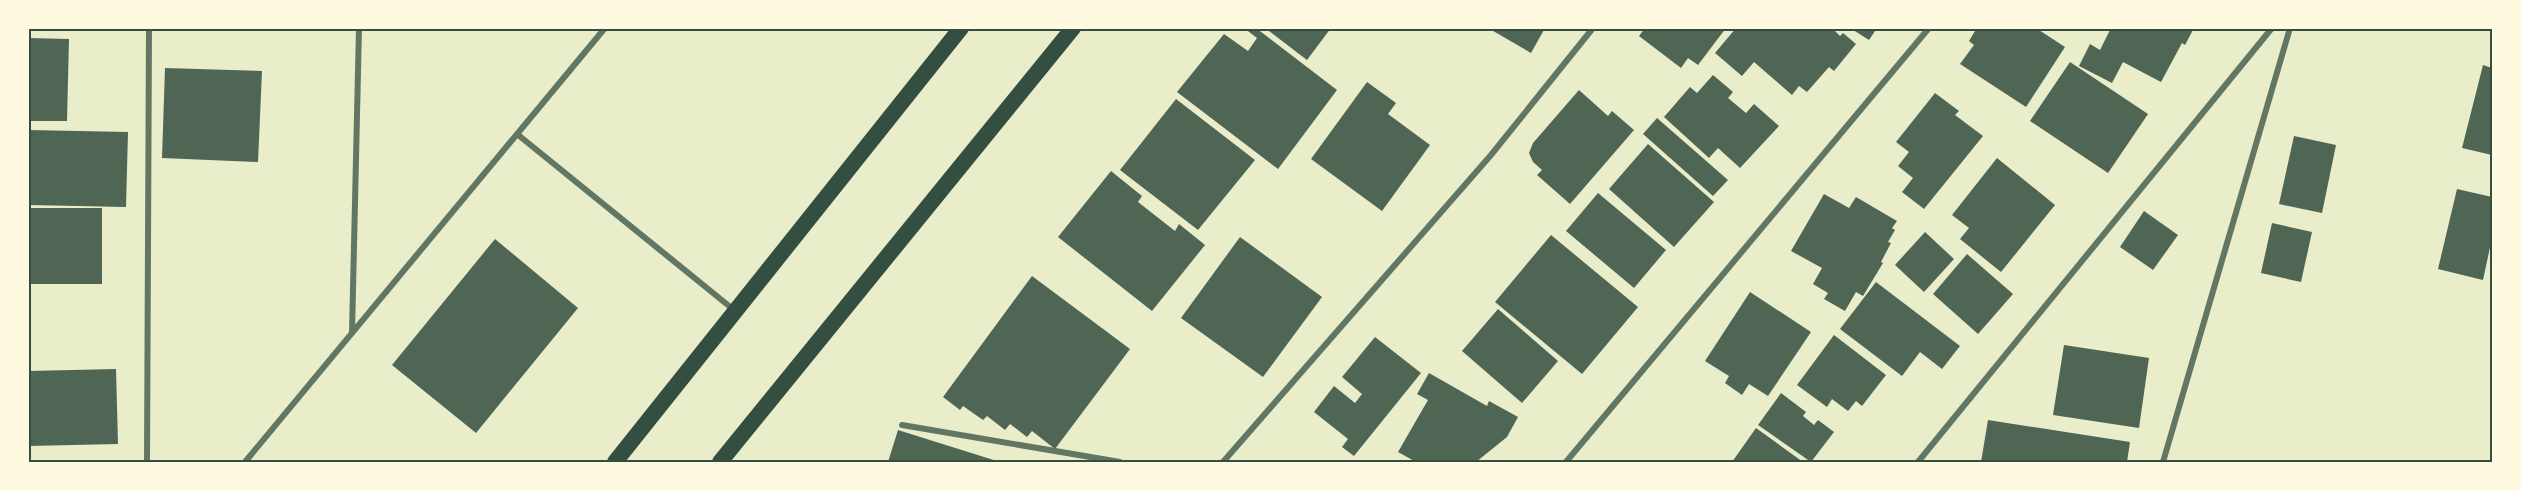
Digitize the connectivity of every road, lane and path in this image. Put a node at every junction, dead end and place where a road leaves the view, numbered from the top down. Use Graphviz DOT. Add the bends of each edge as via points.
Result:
graph roads {
  1 [pos="150,28"];
  2 [pos="359,28"];
  3 [pos="605,28"];
  4 [pos="961,28"];
  5 [pos="1073,28"];
  6 [pos="1593,28"];
  7 [pos="1929,28"];
  8 [pos="2272,28"];
  9 [pos="2290,28"];
  10 [pos="517,135"];
  11 [pos="736,312"];
  12 [pos="352,333"];
  13 [pos="902,425"];
  14 [pos="147,462"];
  15 [pos="244,462"];
  16 [pos="615,462"];
  17 [pos="720,462"];
  18 [pos="1120,462"];
  19 [pos="1223,462"];
  20 [pos="1566,462"];
  21 [pos="1918,462"];
  22 [pos="2163,462"];
  1 -- 14 [label="street"];
  2 -- 12 [label="street"];
  3 -- 10 [label="street"];
  4 -- 11 [label="highway"];
  5 -- 17 [label="highway"];
  6 -- 19 [label="street" via="1491,155"];
  7 -- 20 [label="street"];
  8 -- 21 [label="street"];
  9 -- 22 [label="street"];
  10 -- 11 [label="street"];
  10 -- 12 [label="street"];
  11 -- 16 [label="highway"];
  12 -- 15 [label="street"];
  13 -- 18 [label="street"];
}
